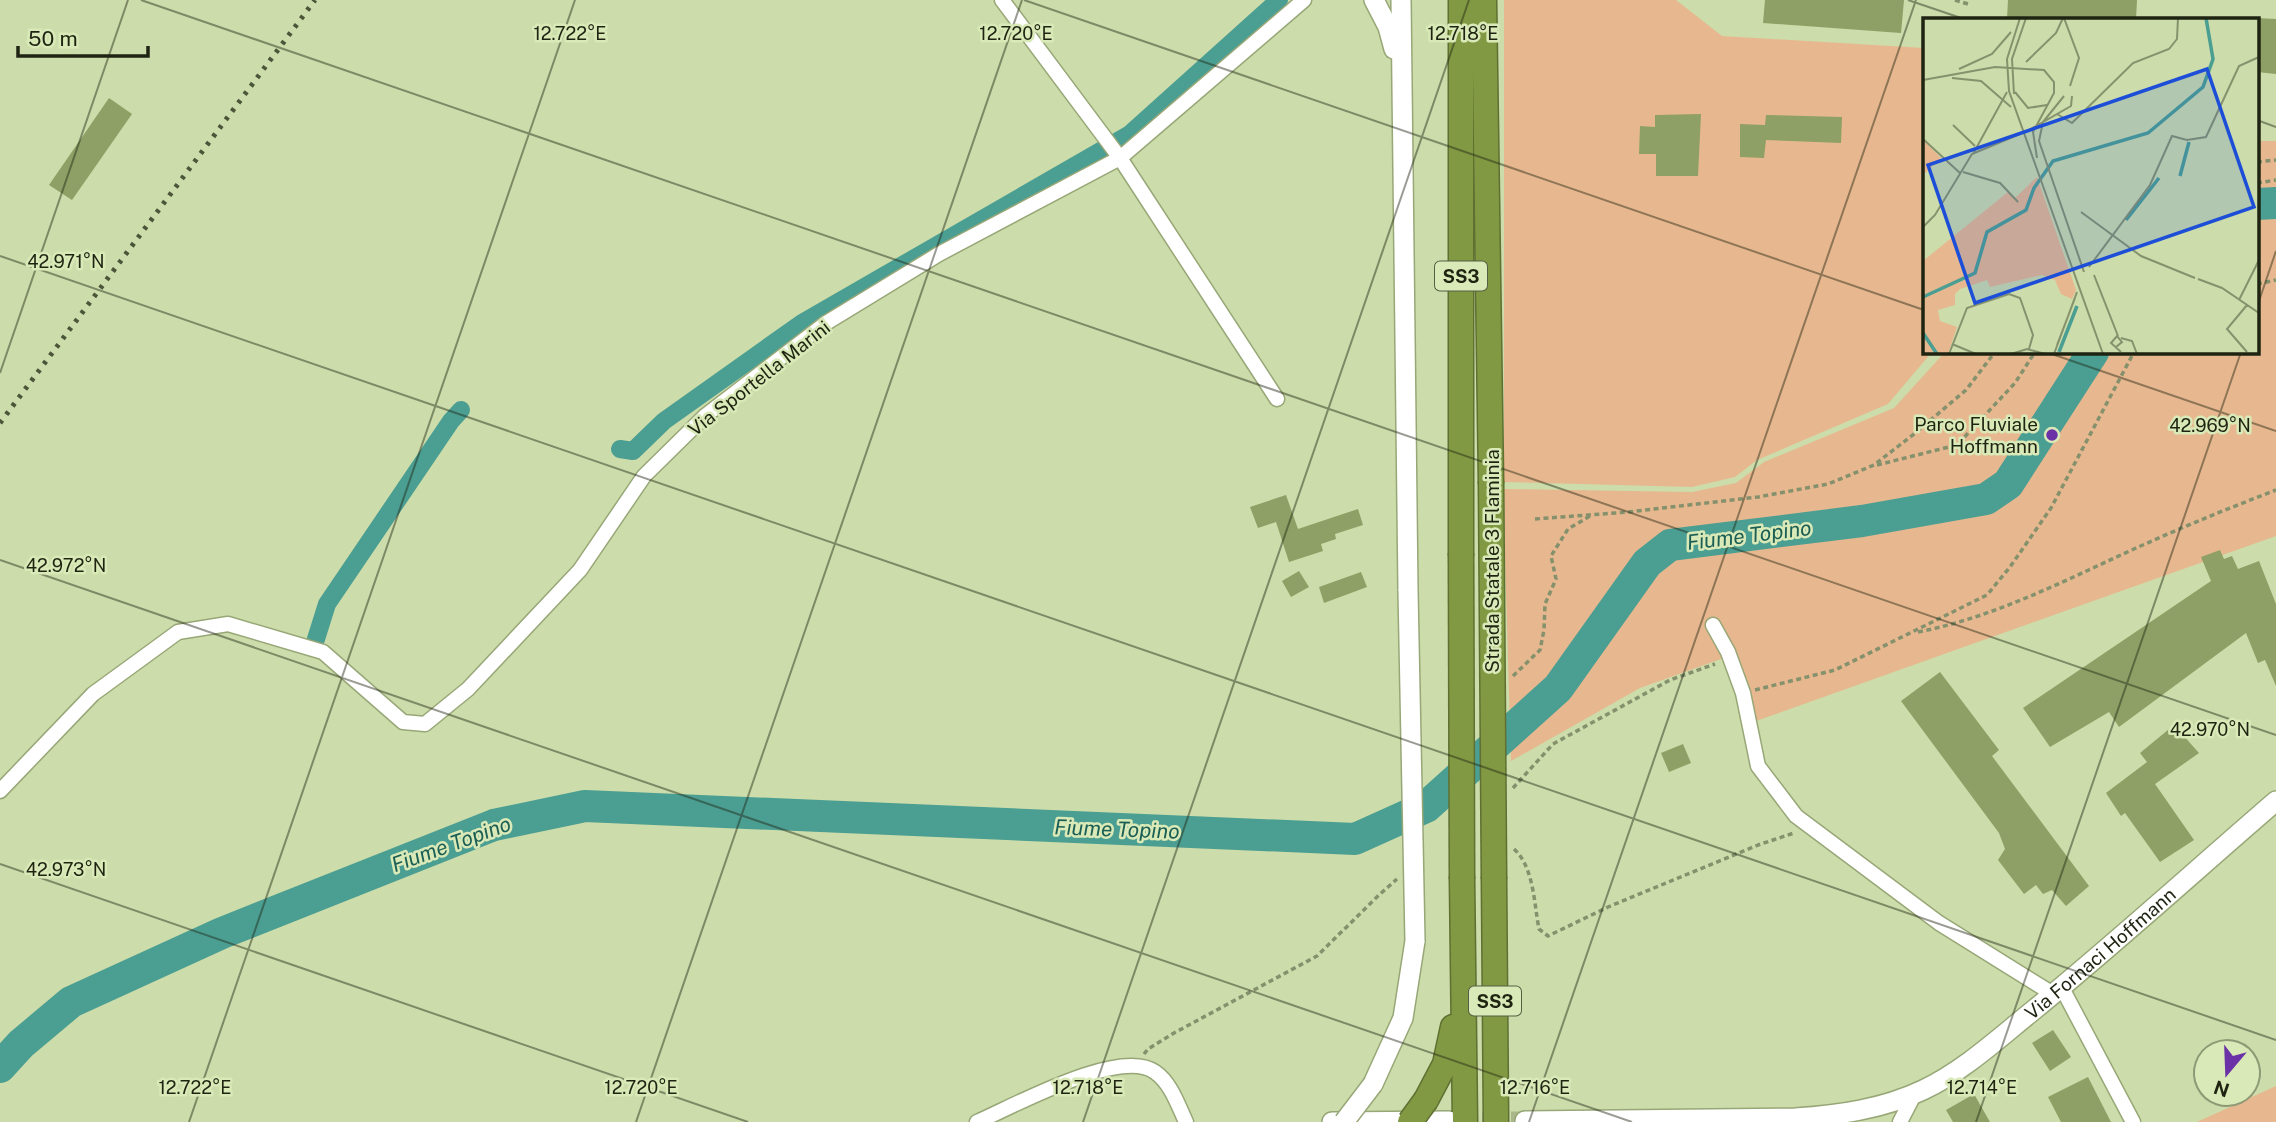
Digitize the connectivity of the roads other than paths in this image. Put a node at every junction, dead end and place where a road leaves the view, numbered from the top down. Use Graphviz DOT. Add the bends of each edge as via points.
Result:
graph roads {
  1 [pos="1002,0"];
  2 [pos="1304,0"];
  3 [pos="1374,0"];
  4 [pos="1401,0"];
  5 [pos="1461,0"];
  6 [pos="1484,0"];
  7 [pos="1401,74"];
  8 [pos="1120,158"];
  9 [pos="1277,399"];
  10 [pos="1713,625"];
  11 [pos="0,791"];
  12 [pos="2276,801"];
  13 [pos="1462,890"];
  14 [pos="1494,891"];
  15 [pos="2057,991"];
  16 [pos="1915,1093"];
  17 [pos="1457,1121"];
  18 [pos="1516,1121"];
  19 [pos="977,1122"];
  20 [pos="1186,1122"];
  21 [pos="1332,1122"];
  22 [pos="1344,1122"];
  23 [pos="1410,1122"];
  24 [pos="1496,1122"];
  25 [pos="1900,1122"];
  26 [pos="2133,1122"];
  1 -- 8 [label="street"];
  2 -- 8 [label="street, Via Sportella Marini"];
  3 -- 7 [label="main road" via="1388,27"];
  4 -- 7 [label="main road"];
  5 -- 13 [label="highway, Strada Statale 3 Flaminia / SS3, bridge"];
  6 -- 14 [label="highway, Strada Statale 3 Flaminia / SS3, bridge"];
  7 -- 22 [label="main road, bridge" via="1415,942 1403,1018 1373,1084"];
  8 -- 9 [label="street"];
  8 -- 11 [label="street, Via Sportella Marini" via="939,254 826,323 705,416 644,476 580,570 468,689 425,724 402,722 323,652 228,624 178,632 93,694"];
  10 -- 15 [label="street" via="1743,693 1758,766 1787,805 1939,923"];
  12 -- 15 [label="main road, Via Fornaci Hoffmann"];
  13 -- 17 [label="highway, Strada Statale 3 Flaminia / SS3"];
  13 -- 23 [label="highway, bridge" via="1454,950 1452,1041 1445,1064"];
  14 -- 18 [label="highway"];
  14 -- 24 [label="highway, Strada Statale 3 Flaminia / SS3"];
  15 -- 16 [label="main road, Via Fornaci Hoffmann" via="1948,1076"];
  15 -- 26 [label="street"];
  16 -- 18 [label="main road, Via Fornaci Hoffmann" via="1867,1109 1795,1118"];
  16 -- 25 [label="street"];
  17 -- 21 [label="main road"];
  19 -- 20 [label="street" via="1093,1071 1120,1065 1138,1065 1155,1072 1174,1095"];
}
